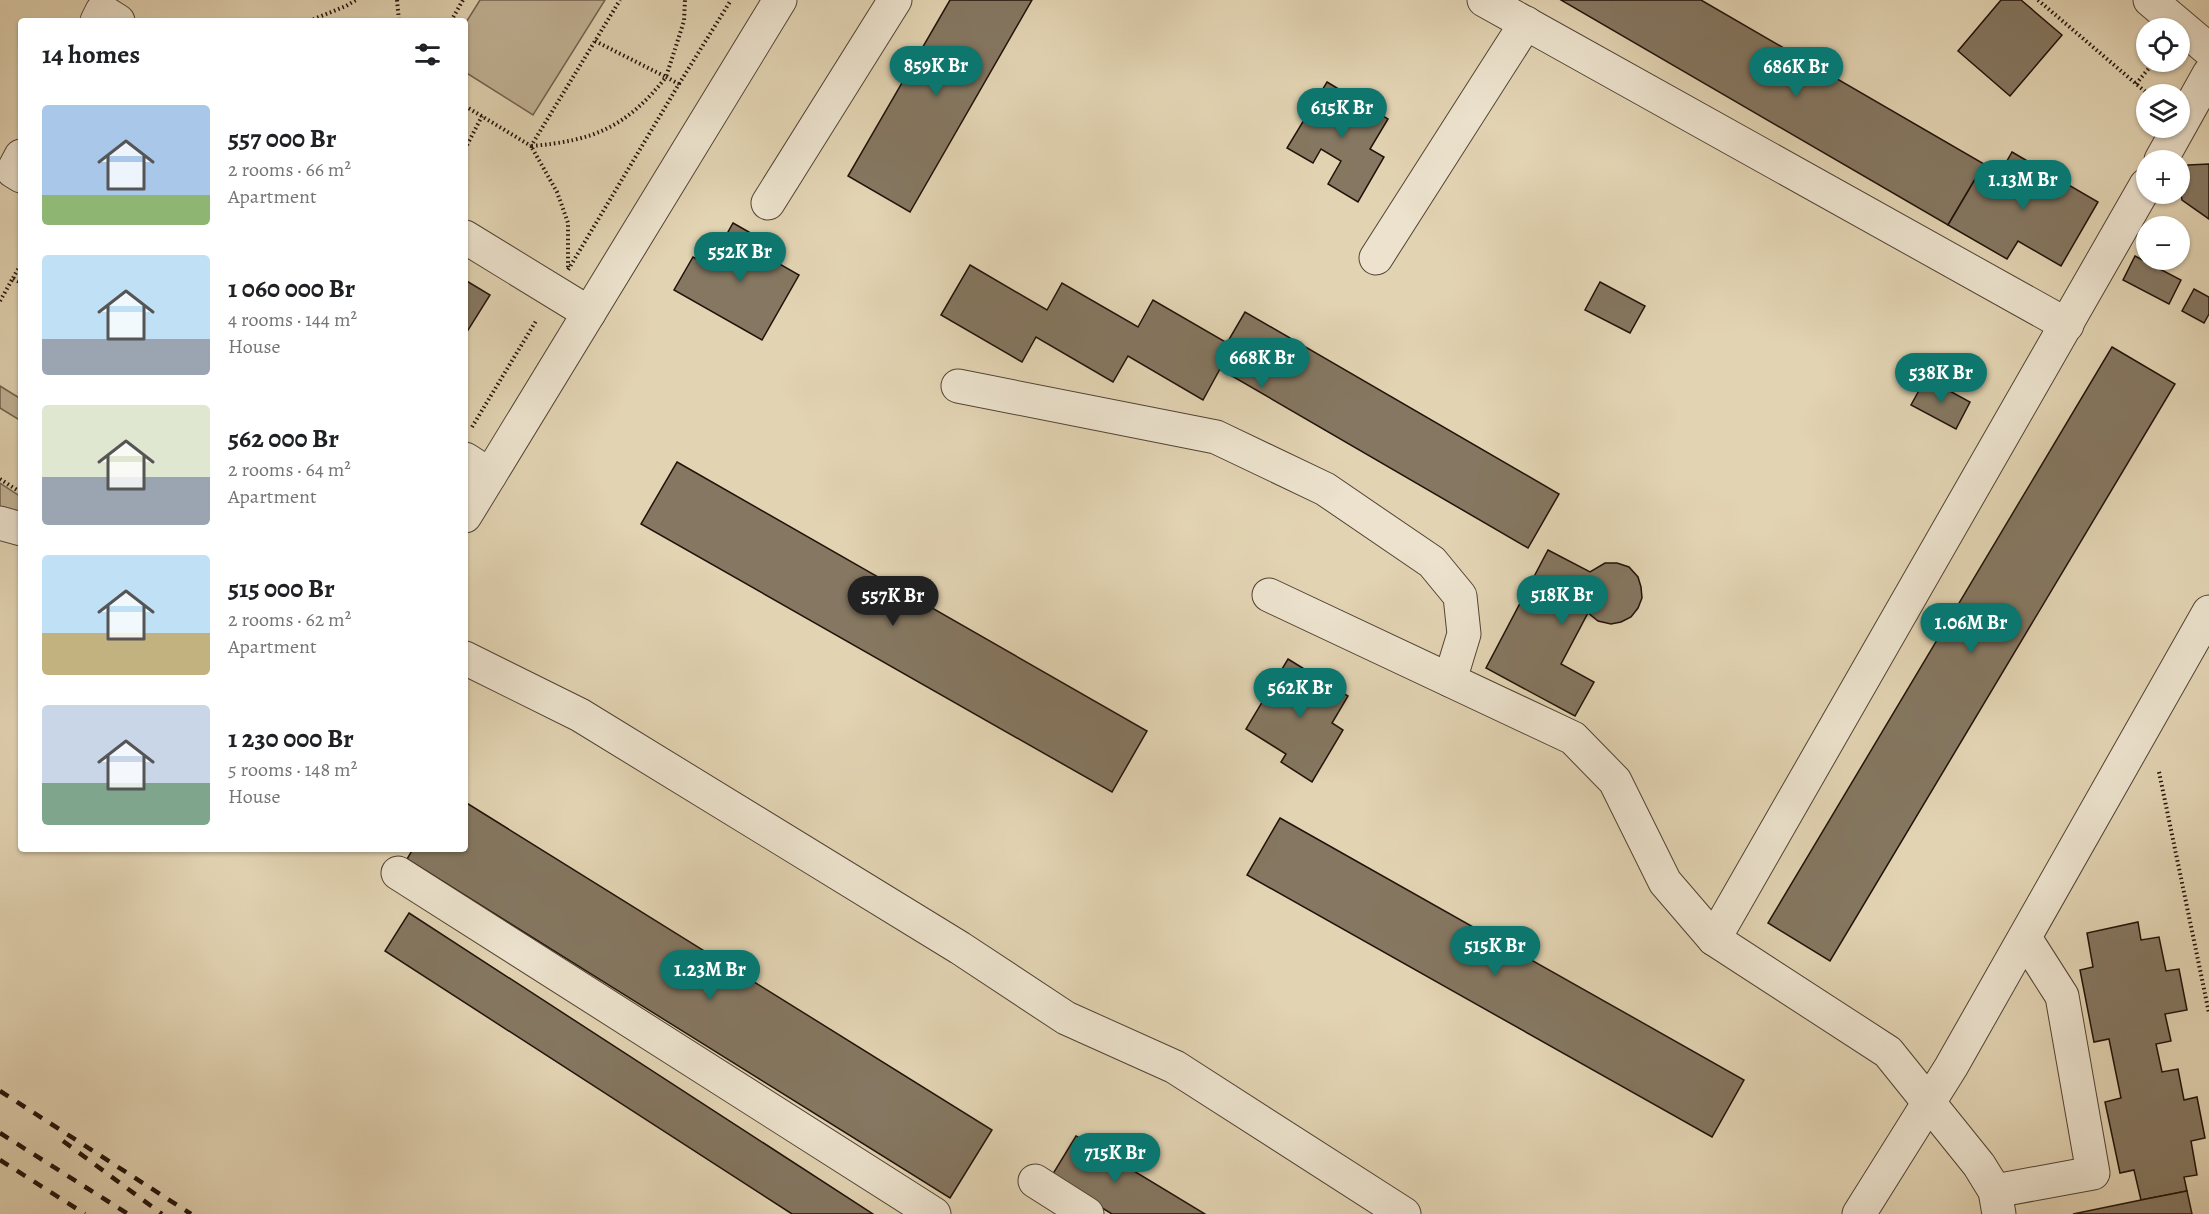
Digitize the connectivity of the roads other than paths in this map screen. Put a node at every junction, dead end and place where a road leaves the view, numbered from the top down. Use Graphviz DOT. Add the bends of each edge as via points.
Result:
graph roads {
  1 [pos="780,0"];
  2 [pos="895,0"];
  3 [pos="1484,0"];
  4 [pos="2150,0"];
  5 [pos="98,18"];
  6 [pos="113,18"];
  7 [pos="1526,23"];
  8 [pos="2209,50"];
  9 [pos="2209,74"];
  10 [pos="2167,150"];
  11 [pos="18,162"];
  12 [pos="18,174"];
  13 [pos="768,203"];
  14 [pos="2136,203"];
  15 [pos="468,238"];
  16 [pos="1376,258"];
  17 [pos="589,313"];
  18 [pos="2067,325"];
  19 [pos="958,386"];
  20 [pos="475,454"];
  21 [pos="468,497"];
  22 [pos="0,523"];
  23 [pos="18,528"];
  24 [pos="1269,595"];
  25 [pos="2209,612"];
  26 [pos="468,659"];
  27 [pos="1450,680"];
  28 [pos="398,873"];
  29 [pos="2025,938"];
  30 [pos="1714,939"];
  31 [pos="1929,1102"];
  32 [pos="1035,1181"];
  33 [pos="1997,1203"];
  34 [pos="934,1214"];
  35 [pos="1088,1214"];
  36 [pos="1404,1214"];
  37 [pos="1859,1214"];
  1 -- 17 [label="street"];
  2 -- 13 [label="street"];
  3 -- 7 [label="street"];
  4 -- 8 [label="street"];
  5 -- 6 [label="street" via="102,11"];
  7 -- 16 [label="street"];
  7 -- 18 [label="street"];
  9 -- 10 [label="street"];
  11 -- 12 [label="street" via="13,171"];
  14 -- 18 [label="street"];
  15 -- 17 [label="street" via="561,281"];
  17 -- 20 [label="street"];
  18 -- 30 [label="street"];
  19 -- 27 [label="street" via="1216,437 1325,489 1432,562 1460,596 1464,634"];
  20 -- 21 [label="street"];
  22 -- 23 [label="street"];
  24 -- 27 [label="street"];
  25 -- 29 [label="street"];
  26 -- 36 [label="street" via="580,715 960,948 1066,1018 1175,1067"];
  27 -- 30 [label="street" via="1573,738 1616,781 1665,882"];
  28 -- 34 [label="street"];
  29 -- 31 [label="street"];
  29 -- 33 [label="street" via="2062,996 2093,1173"];
  30 -- 31 [label="street" via="1888,1052"];
  31 -- 33 [label="street" via="1979,1165"];
  31 -- 37 [label="street"];
  32 -- 35 [label="street"];
}
